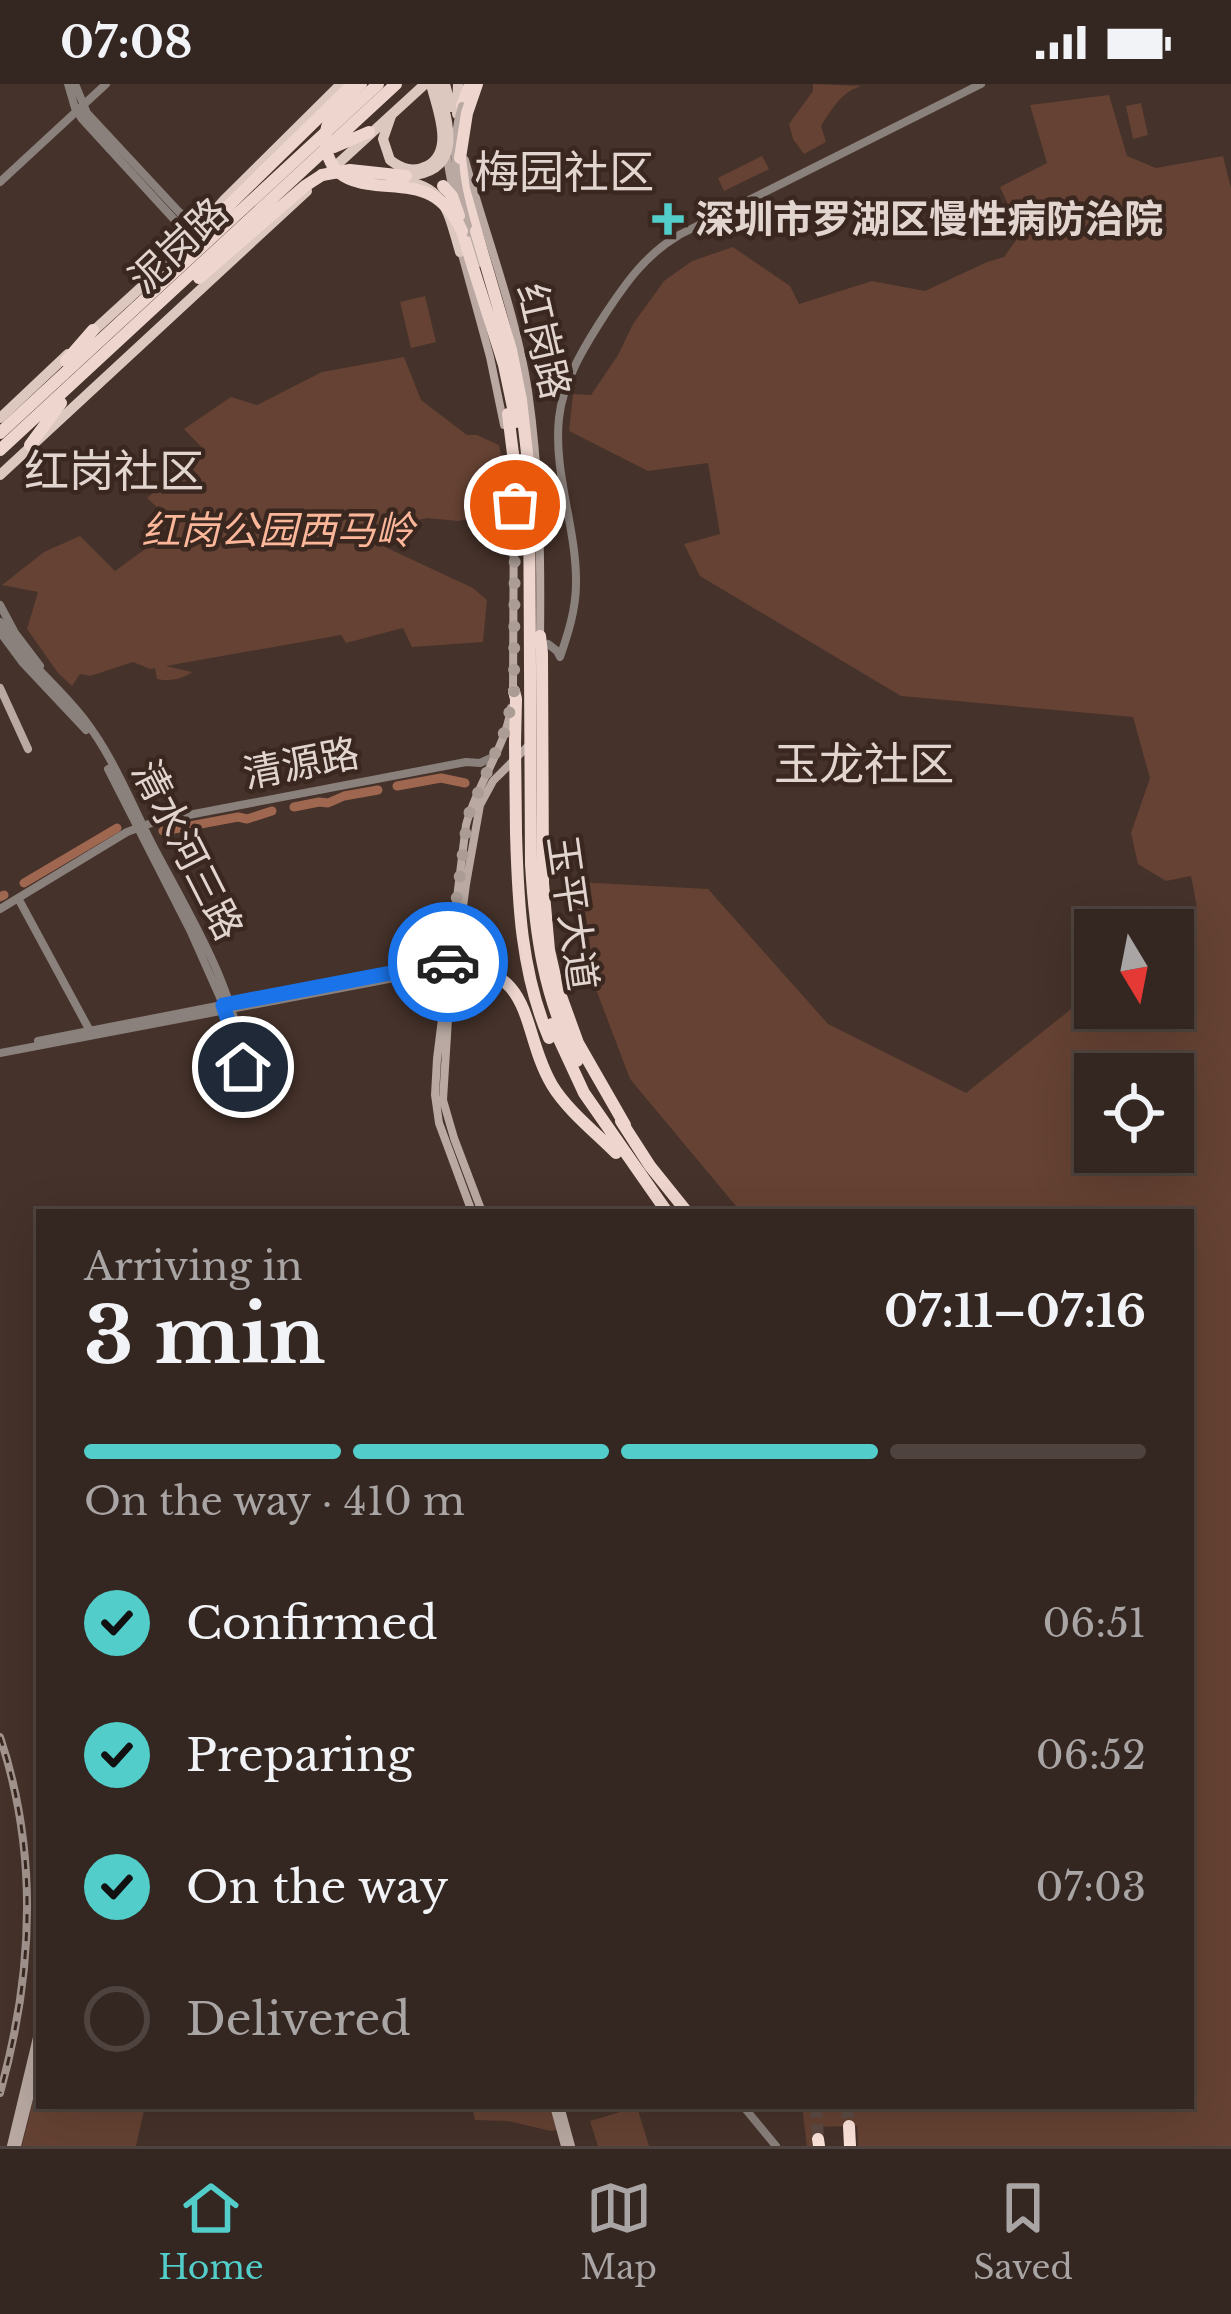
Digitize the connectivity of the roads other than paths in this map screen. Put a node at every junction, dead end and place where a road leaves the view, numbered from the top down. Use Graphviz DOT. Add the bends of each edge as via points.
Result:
graph roads {
  1 [pos="72,84"];
  2 [pos="102,84"];
  3 [pos="341,84"];
  4 [pos="357,84"];
  5 [pos="378,84"];
  6 [pos="396,84"];
  7 [pos="435,84"];
  8 [pos="458,84"];
  9 [pos="473,84"];
  10 [pos="981,84"];
  11 [pos="457,106"];
  12 [pos="79,107"];
  13 [pos="396,108"];
  14 [pos="369,132"];
  15 [pos="459,136"];
  16 [pos="443,139"];
  17 [pos="321,152"];
  18 [pos="460,158"];
  19 [pos="407,174"];
  20 [pos="0,178"];
  21 [pos="320,178"];
  22 [pos="228,201"];
  23 [pos="268,219"];
  24 [pos="466,232"];
  25 [pos="460,252"];
  26 [pos="184,257"];
  27 [pos="473,267"];
  28 [pos="208,284"];
  29 [pos="499,328"];
  30 [pos="133,329"];
  31 [pos="93,331"];
  32 [pos="515,331"];
  33 [pos="484,338"];
  34 [pos="82,375"];
  35 [pos="33,401"];
  36 [pos="0,418"];
  37 [pos="0,433"];
  38 [pos="30,446"];
  39 [pos="0,450"];
  40 [pos="0,475"];
  41 [pos="514,488"];
  42 [pos="0,605"];
  43 [pos="0,622"];
  44 [pos="566,636"];
  45 [pos="5,637"];
  46 [pos="542,643"];
  47 [pos="0,688"];
  48 [pos="514,691"];
  49 [pos="63,696"];
  50 [pos="28,749"];
  51 [pos="491,758"];
  52 [pos="482,778"];
  53 [pos="141,828"];
  54 [pos="528,864"];
  55 [pos="19,899"];
  56 [pos="0,910"];
  57 [pos="450,966"];
  58 [pos="78,1008"];
  59 [pos="228,1008"];
  60 [pos="90,1031"];
  61 [pos="62,1037"];
  62 [pos="0,1051"];
  63 [pos="625,1126"];
  64 [pos="625,1161"];
  65 [pos="656,1197"];
  66 [pos="471,1209"];
  67 [pos="481,1209"];
  68 [pos="665,1209"];
  69 [pos="685,1209"];
  70 [pos="36,2043"];
  71 [pos="36,2069"];
  72 [pos="558,2109"];
  73 [pos="745,2109"];
  74 [pos="849,2126"];
  75 [pos="14,2146"];
  76 [pos="568,2146"];
  77 [pos="776,2146"];
  78 [pos="850,2146"];
  1 -- 12 [label="street"];
  2 -- 12 [label="street"];
  3 -- 22 [label="main road"];
  4 -- 22 [label="highway, bridge"];
  4 -- 24 [label="highway, bridge" via="328,120 332,165 355,182 431,195"];
  5 -- 26 [label="highway, 泥岗路"];
  6 -- 17 [label="highway, 泥岗路"];
  7 -- 11 [label="main road, bridge"];
  7 -- 13 [label="main road"];
  7 -- 16 [label="main road, bridge"];
  7 -- 19 [label="main road, bridge" via="447,152 432,170"];
  8 -- 11 [label="main road"];
  9 -- 11 [label="highway, bridge"];
  9 -- 18 [label="highway, bridge"];
  10 -- 44 [label="street" via="679,235 627,282 576,364 560,416 577,587"];
  11 -- 15 [label="main road"];
  11 -- 18 [label="highway, bridge"];
  11 -- 24 [label="main road, bridge" via="454,159"];
  12 -- 20 [label="street"];
  12 -- 22 [label="street" via="184,216 200,218"];
  12 -- 26 [label="street" via="181,227"];
  13 -- 14 [label="main road"];
  13 -- 19 [label="main road" via="383,139 390,160"];
  14 -- 17 [label="highway"];
  14 -- 21 [label="main road"];
  15 -- 32 [label="main road, 红岗路"];
  16 -- 19 [label="main road" via="435,160"];
  16 -- 25 [label="main road, 红岗路"];
  17 -- 30 [label="highway, 泥岗路"];
  18 -- 54 [label="highway, 玉平大道, bridge" via="526,435"];
  19 -- 21 [label="main road, bridge"];
  19 -- 21 [label="highway, bridge" via="350,170"];
  19 -- 24 [label="highway, 玉平大道, bridge" via="447,190"];
  19 -- 25 [label="main road" via="441,200"];
  21 -- 23 [label="highway"];
  21 -- 28 [label="main road"];
  22 -- 26 [label="highway"];
  23 -- 28 [label="main road"];
  23 -- 30 [label="highway"];
  24 -- 27 [label="highway, 玉平大道"];
  24 -- 29 [label="main road"];
  25 -- 33 [label="main road, 红岗路"];
  26 -- 31 [label="main road"];
  26 -- 35 [label="highway, 泥岗路"];
  27 -- 41 [label="highway, bridge" via="504,392"];
  27 -- 54 [label="highway, 玉平大道, bridge" via="509,386 521,468"];
  28 -- 38 [label="main road"];
  29 -- 32 [label="main road"];
  29 -- 33 [label="main road"];
  30 -- 34 [label="highway, 泥岗路"];
  31 -- 35 [label="highway"];
  31 -- 36 [label="main road"];
  32 -- 46 [label="main road, 红岗路" via="536,472"];
  33 -- 41 [label="main road, 红岗路"];
  34 -- 38 [label="highway"];
  34 -- 39 [label="highway, 泥岗路"];
  35 -- 37 [label="highway, 泥岗路"];
  38 -- 40 [label="main road"];
  41 -- 48 [label="main road, 红岗路"];
  42 -- 49 [label="street"];
  43 -- 45 [label="street, 清水河三路"];
  44 -- 46 [label="street"];
  44 -- 46 [label="street" via="560,657"];
  45 -- 49 [label="street, 清水河三路"];
  45 -- 53 [label="street, 清水河三路" via="89,734"];
  46 -- 57 [label="main road, 红岗路" via="537,725 480,805"];
  46 -- 63 [label="highway" via="549,950 578,1043"];
  47 -- 50 [label="main road"];
  48 -- 51 [label="main road, 红岗路"];
  48 -- 64 [label="highway, bridge" via="522,943 556,1054"];
  49 -- 53 [label="street, 清水河三路" via="101,744"];
  51 -- 52 [label="main road, 红岗路"];
  51 -- 53 [label="street, 清源路"];
  52 -- 53 [label="street, 清源路" via="466,765"];
  52 -- 57 [label="main road, 红岗路" via="466,825"];
  53 -- 55 [label="street, 清源路"];
  53 -- 59 [label="street, 清水河三路"];
  54 -- 63 [label="highway, 玉平大道" via="552,1002 582,1070"];
  54 -- 65 [label="highway, 玉平大道" via="533,955 559,1044"];
  55 -- 56 [label="street, 清源路"];
  55 -- 58 [label="street"];
  57 -- 59 [label="street"];
  57 -- 64 [label="highway" via="489,971 510,984 555,1089"];
  57 -- 66 [label="main road, 红岗路" via="436,1109"];
  57 -- 67 [label="main road, 红岗路" via="443,1100"];
  58 -- 60 [label="street"];
  58 -- 61 [label="street" via="76,1028"];
  59 -- 59 [label="street, 清水河三路" via="243,1067"];
  59 -- 60 [label="street"];
  59 -- 62 [label="street"];
  60 -- 61 [label="street"];
  61 -- 62 [label="street"];
  63 -- 69 [label="highway, 玉平大道"];
  64 -- 65 [label="highway"];
  65 -- 68 [label="highway, 玉平大道"];
  70 -- 75 [label="main road"];
  71 -- 75 [label="main road"];
  72 -- 76 [label="main road"];
  73 -- 77 [label="street"];
  74 -- 78 [label="highway"];
}
